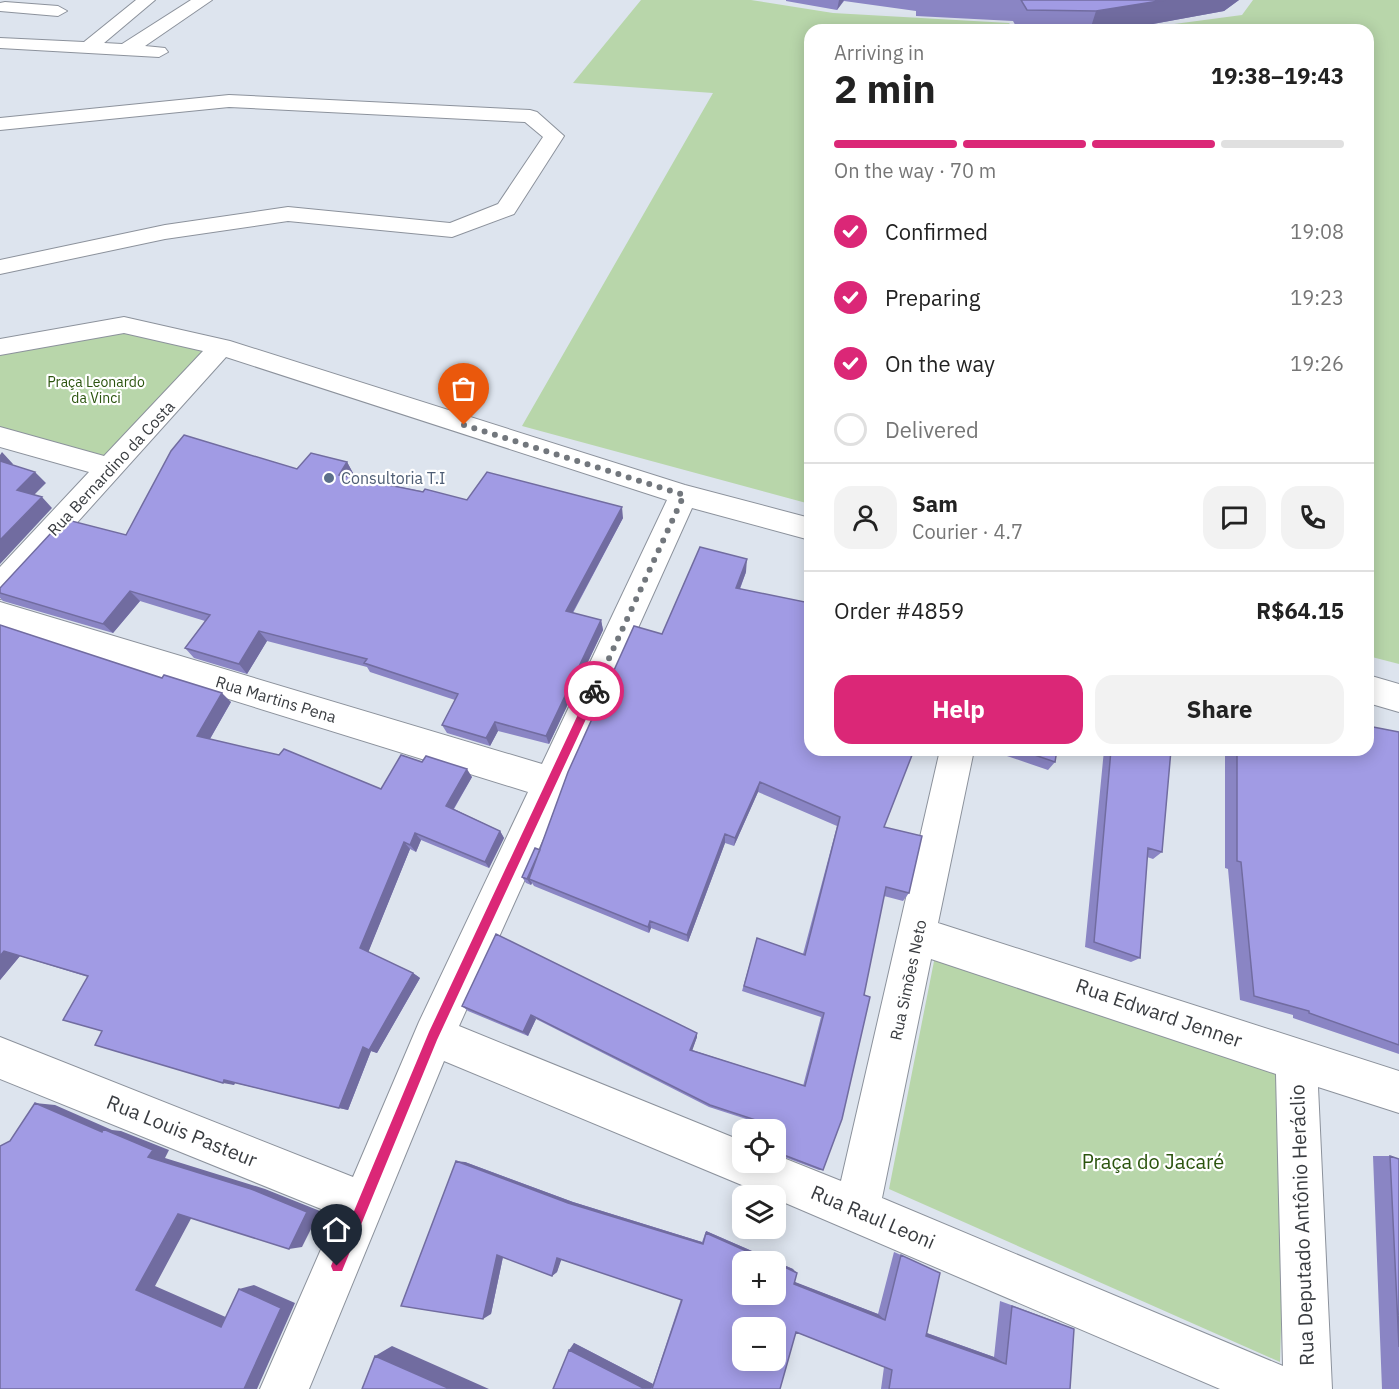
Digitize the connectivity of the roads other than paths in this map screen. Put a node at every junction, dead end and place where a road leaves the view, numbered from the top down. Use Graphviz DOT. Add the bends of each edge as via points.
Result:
graph roads {
  1 [pos="146,0"];
  2 [pos="203,0"];
  3 [pos="6,5"];
  4 [pos="58,11"];
  5 [pos="0,43"];
  6 [pos="88,48"];
  7 [pos="126,50"];
  8 [pos="159,52"];
  9 [pos="0,124"];
  10 [pos="0,267"];
  11 [pos="0,347"];
  12 [pos="221,348"];
  13 [pos="0,437"];
  14 [pos="112,468"];
  15 [pos="684,495"];
  16 [pos="804,527"];
  17 [pos="0,587"];
  18 [pos="0,615"];
  19 [pos="1374,691"];
  20 [pos="1399,698"];
  21 [pos="956,756"];
  22 [pos="552,783"];
  23 [pos="918,936"];
  24 [pos="433,1036"];
  25 [pos="0,1058"];
  26 [pos="1296,1061"];
  27 [pos="1399,1092"];
  28 [pos="364,1204"];
  29 [pos="857,1210"];
  30 [pos="284,1389"];
  31 [pos="1278,1389"];
  32 [pos="1308,1389"];
  1 -- 6 [label="street"];
  2 -- 7 [label="street"];
  3 -- 4 [label="street"];
  5 -- 6 [label="street"];
  6 -- 7 [label="street"];
  7 -- 8 [label="street"];
  9 -- 10 [label="street" via="229,101 530,116 554,136 506,209 453,230 288,214 165,232"];
  11 -- 12 [label="street" via="121,325"];
  12 -- 14 [label="street, Rua Bernardino da Costa"];
  12 -- 15 [label="street"];
  13 -- 14 [label="street"];
  14 -- 17 [label="street, Rua Bernardino da Costa"];
  15 -- 16 [label="street"];
  15 -- 22 [label="street"];
  18 -- 22 [label="street, Rua Martins Pena"];
  19 -- 20 [label="street"];
  21 -- 23 [label="street, Rua Simões Neto"];
  22 -- 24 [label="street"];
  23 -- 26 [label="street, Rua Edward Jenner" via="1086,988"];
  23 -- 29 [label="street, Rua Simões Neto"];
  24 -- 28 [label="street"];
  24 -- 29 [label="street, Rua Raul Leoni"];
  25 -- 28 [label="street, Rua Louis Pasteur"];
  26 -- 27 [label="street, Rua Edward Jenner"];
  26 -- 32 [label="street, Rua Deputado Antônio Heráclio"];
  28 -- 30 [label="street"];
  29 -- 31 [label="street, Rua Raul Leoni"];
}
